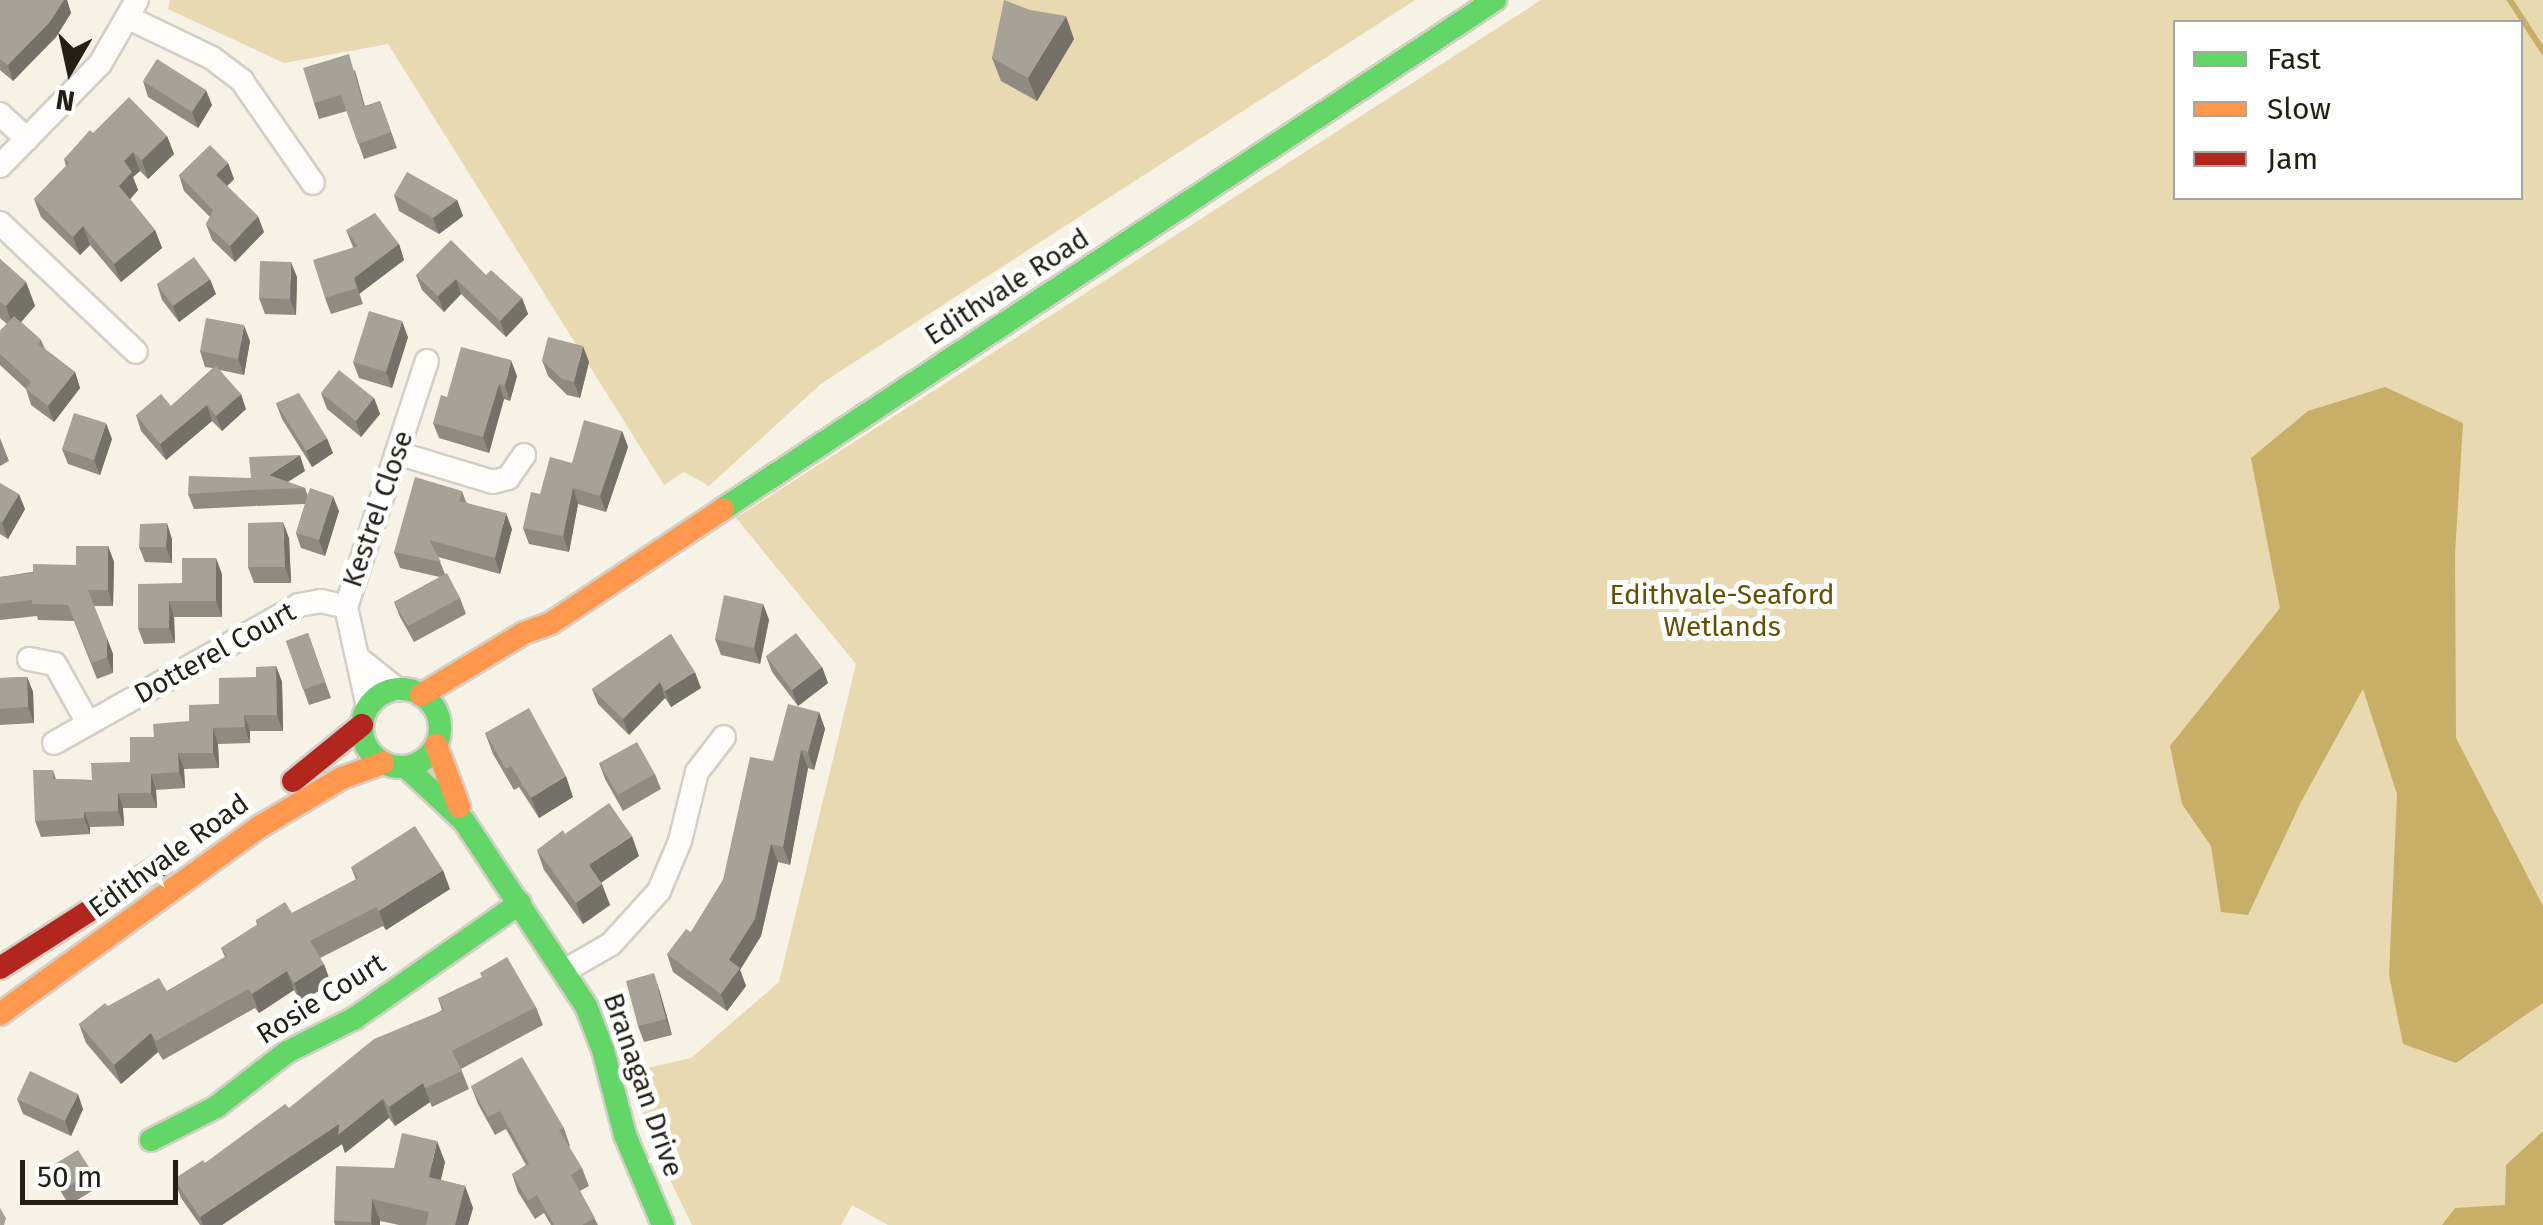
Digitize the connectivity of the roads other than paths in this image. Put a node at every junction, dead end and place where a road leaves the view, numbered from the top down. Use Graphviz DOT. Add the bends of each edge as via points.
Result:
graph roads {
  1 [pos="1495,0"];
  2 [pos="133,9"];
  3 [pos="0,114"];
  4 [pos="27,140"];
  5 [pos="0,166"];
  6 [pos="314,183"];
  7 [pos="0,223"];
  8 [pos="136,352"];
  9 [pos="427,361"];
  10 [pos="398,453"];
  11 [pos="524,456"];
  12 [pos="346,607"];
  13 [pos="551,623"];
  14 [pos="358,658"];
  15 [pos="29,659"];
  16 [pos="410,692"];
  17 [pos="365,716"];
  18 [pos="88,723"];
  19 [pos="438,736"];
  20 [pos="724,737"];
  21 [pos="54,743"];
  22 [pos="383,763"];
  23 [pos="406,767"];
  24 [pos="464,821"];
  25 [pos="520,903"];
  26 [pos="0,968"];
  27 [pos="566,970"];
  28 [pos="4,1003"];
  29 [pos="152,1140"];
  30 [pos="664,1224"];
  1 -- 13 [label="main road, Edithvale Road"];
  2 -- 4 [label="street" via="100,64"];
  2 -- 6 [label="street" via="242,81"];
  3 -- 4 [label="street"];
  4 -- 5 [label="street"];
  7 -- 8 [label="street"];
  9 -- 10 [label="street, Kestrel Close"];
  10 -- 11 [label="street" via="494,482 508,478"];
  10 -- 12 [label="street, Kestrel Close"];
  12 -- 14 [label="street, Kestrel Close"];
  12 -- 18 [label="street, Dotterel Court" via="321,600 300,605"];
  13 -- 16 [label="main road, Edithvale Road"];
  13 -- 19 [label="main road, Edithvale Road" via="465,699"];
  14 -- 16 [label="street"];
  14 -- 17 [label="street, Kestrel Close"];
  15 -- 18 [label="street" via="55,664"];
  16 -- 17 [label="main road" via="386,692"];
  16 -- 19 [label="main road" via="434,709"];
  17 -- 22 [label="main road" via="366,747"];
  17 -- 26 [label="main road, Edithvale Road" via="324,759"];
  18 -- 21 [label="street, Dotterel Court"];
  19 -- 23 [label="main road" via="418,764"];
  19 -- 24 [label="main road, Branagan Drive"];
  20 -- 27 [label="street" via="696,772 680,842 659,891 611,944"];
  22 -- 23 [label="main road"];
  22 -- 28 [label="main road, Edithvale Road" via="342,778 260,826"];
  23 -- 24 [label="main road, Branagan Drive"];
  24 -- 25 [label="main road, Branagan Drive"];
  25 -- 27 [label="main road, Branagan Drive"];
  25 -- 29 [label="main road, Rosie Court" via="355,1018 286,1052 216,1107"];
  27 -- 30 [label="main road, Branagan Drive" via="603,1050 625,1135"];
}
